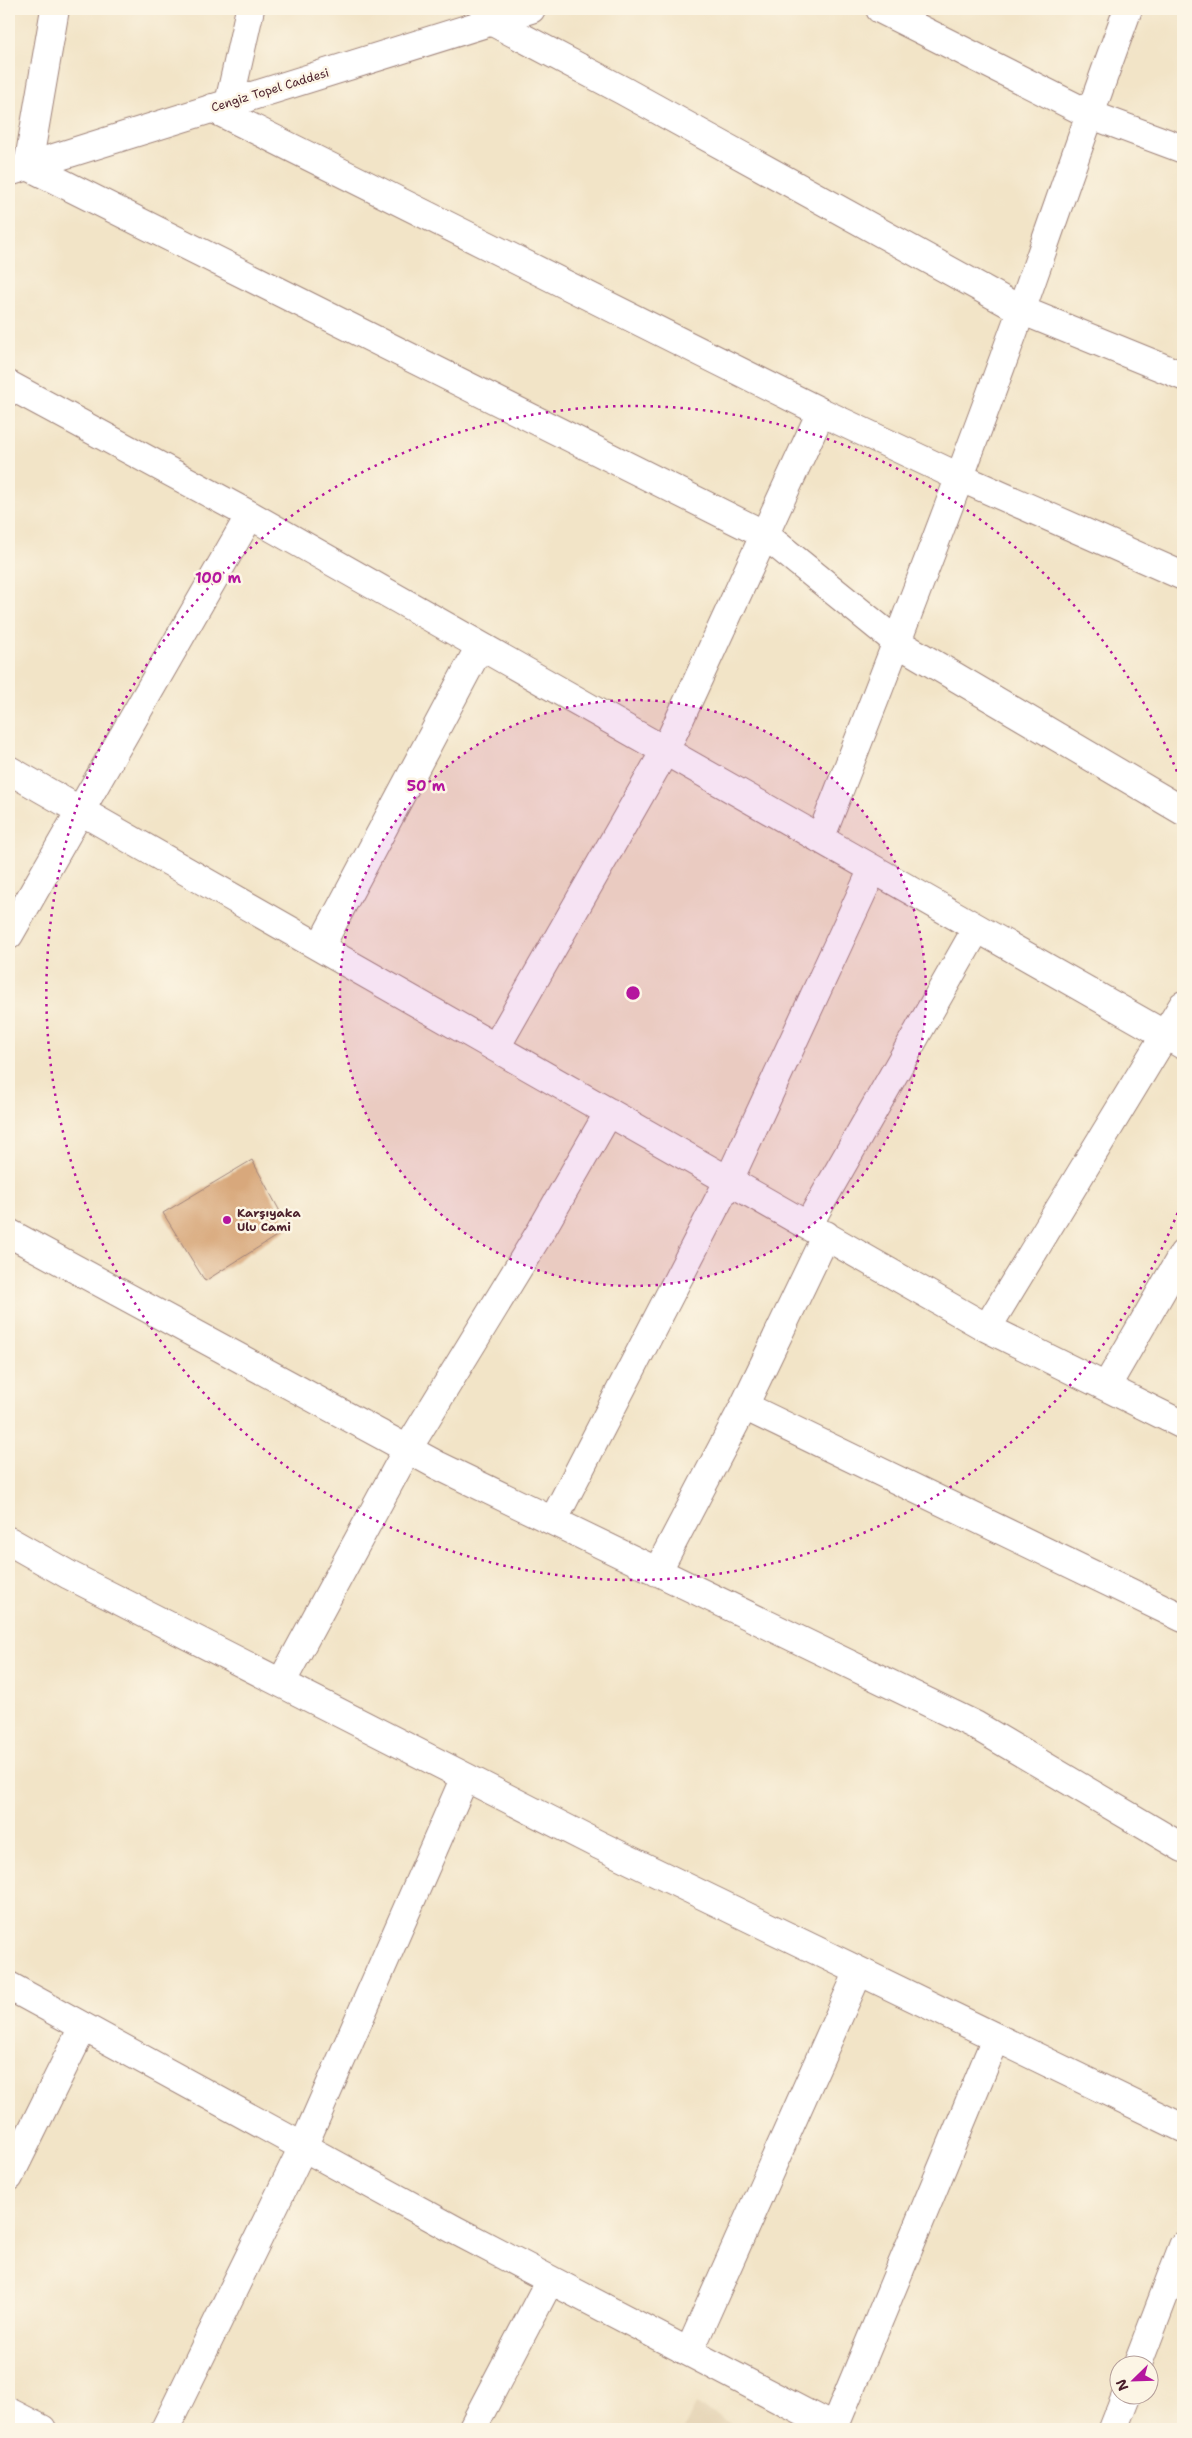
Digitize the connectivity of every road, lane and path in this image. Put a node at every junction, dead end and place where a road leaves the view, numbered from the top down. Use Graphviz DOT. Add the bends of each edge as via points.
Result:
graph roads {
  1 [pos="55,9"];
  2 [pos="250,9"];
  3 [pos="530,9"];
  4 [pos="880,9"];
  5 [pos="1128,9"];
  6 [pos="492,15"];
  7 [pos="221,106"];
  8 [pos="1089,114"];
  9 [pos="1183,149"];
  10 [pos="18,169"];
  11 [pos="1021,310"];
  12 [pos="1183,376"];
  13 [pos="9,385"];
  14 [pos="821,412"];
  15 [pos="959,477"];
  16 [pos="250,516"];
  17 [pos="765,535"];
  18 [pos="1183,576"];
  19 [pos="898,643"];
  20 [pos="480,646"];
  21 [pos="665,751"];
  22 [pos="9,770"];
  23 [pos="81,811"];
  24 [pos="1183,812"];
  25 [pos="820,839"];
  26 [pos="873,869"];
  27 [pos="977,928"];
  28 [pos="9,935"];
  29 [pos="320,947"];
  30 [pos="1183,1005"];
  31 [pos="1174,1040"];
  32 [pos="496,1047"];
  33 [pos="609,1112"];
  34 [pos="729,1180"];
  35 [pos="817,1230"];
  36 [pos="9,1234"];
  37 [pos="1183,1254"];
  38 [pos="987,1328"];
  39 [pos="1106,1387"];
  40 [pos="744,1406"];
  41 [pos="1183,1425"];
  42 [pos="407,1450"];
  43 [pos="553,1521"];
  44 [pos="9,1541"];
  45 [pos="657,1572"];
  46 [pos="1183,1618"];
  47 [pos="281,1683"];
  48 [pos="465,1777"];
  49 [pos="1183,1848"];
  50 [pos="859,1971"];
  51 [pos="9,1986"];
  52 [pos="83,2027"];
  53 [pos="996,2038"];
  54 [pos="1183,2128"];
  55 [pos="303,2147"];
  56 [pos="9,2177"];
  57 [pos="1183,2246"];
  58 [pos="550,2280"];
  59 [pos="689,2352"];
  60 [pos="1141,2356"];
  61 [pos="1122,2406"];
  62 [pos="9,2412"];
  63 [pos="42,2429"];
  64 [pos="165,2429"];
  65 [pos="472,2429"];
  66 [pos="835,2429"];
  67 [pos="1112,2429"];
  1 -- 10 [label="street"];
  2 -- 7 [label="street"];
  3 -- 6 [label="street, Cengiz Topel Caddesi"];
  4 -- 8 [label="street"];
  5 -- 8 [label="street"];
  6 -- 7 [label="street, Cengiz Topel Caddesi"];
  6 -- 11 [label="street"];
  7 -- 10 [label="street, Cengiz Topel Caddesi"];
  7 -- 14 [label="street"];
  8 -- 9 [label="street"];
  8 -- 11 [label="street"];
  10 -- 17 [label="street"];
  11 -- 12 [label="street"];
  11 -- 15 [label="street"];
  13 -- 16 [label="street"];
  14 -- 15 [label="street"];
  14 -- 17 [label="street"];
  15 -- 18 [label="street"];
  15 -- 19 [label="street"];
  16 -- 20 [label="street"];
  16 -- 23 [label="street"];
  17 -- 19 [label="street"];
  17 -- 21 [label="street"];
  19 -- 24 [label="street"];
  19 -- 25 [label="street"];
  20 -- 21 [label="street"];
  20 -- 29 [label="street"];
  21 -- 25 [label="street"];
  21 -- 32 [label="street"];
  22 -- 23 [label="street"];
  23 -- 28 [label="street"];
  23 -- 29 [label="street"];
  25 -- 26 [label="street"];
  26 -- 27 [label="street"];
  26 -- 34 [label="street"];
  27 -- 31 [label="street"];
  27 -- 35 [label="street"];
  29 -- 32 [label="street"];
  30 -- 31 [label="street"];
  31 -- 38 [label="street"];
  32 -- 33 [label="street"];
  33 -- 34 [label="street"];
  33 -- 42 [label="street" via="542,1229"];
  34 -- 35 [label="street"];
  34 -- 43 [label="street"];
  35 -- 38 [label="street"];
  35 -- 40 [label="street"];
  36 -- 42 [label="street"];
  37 -- 39 [label="street"];
  38 -- 39 [label="street"];
  39 -- 41 [label="street"];
  40 -- 45 [label="street"];
  40 -- 46 [label="street"];
  42 -- 43 [label="street"];
  42 -- 47 [label="street"];
  43 -- 45 [label="street"];
  44 -- 47 [label="street"];
  45 -- 49 [label="street" via="975,1725"];
  47 -- 48 [label="street"];
  48 -- 50 [label="street"];
  48 -- 55 [label="street"];
  50 -- 53 [label="street"];
  50 -- 59 [label="street"];
  51 -- 52 [label="street"];
  52 -- 55 [label="street"];
  52 -- 56 [label="street"];
  53 -- 54 [label="street"];
  53 -- 66 [label="street"];
  55 -- 58 [label="street"];
  55 -- 64 [label="street"];
  57 -- 60 [label="street"];
  58 -- 59 [label="street"];
  58 -- 65 [label="street"];
  59 -- 66 [label="street"];
  61 -- 67 [label="street"];
  62 -- 63 [label="street"];
}
